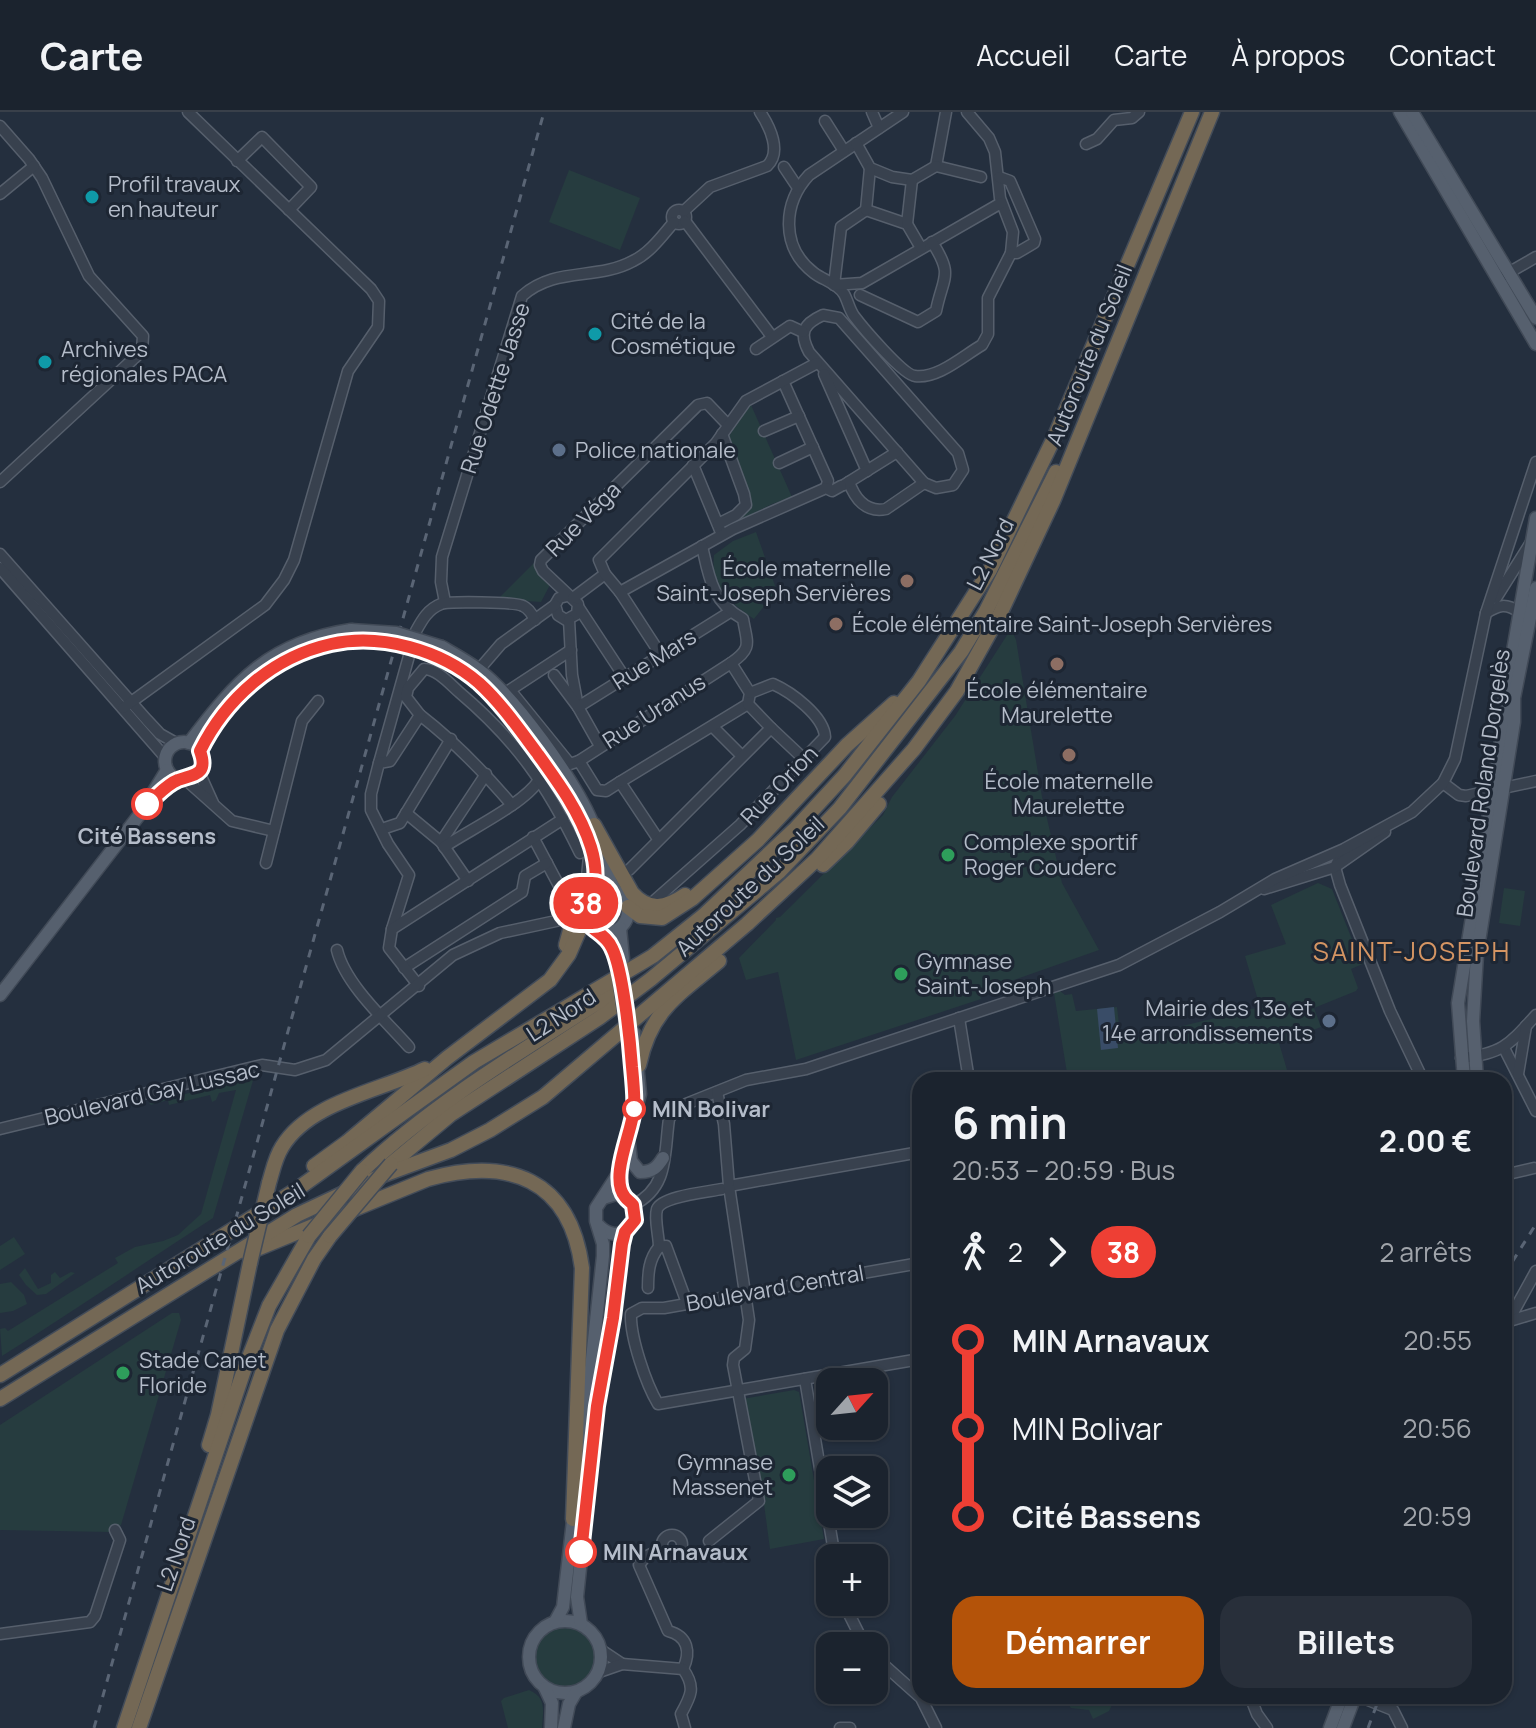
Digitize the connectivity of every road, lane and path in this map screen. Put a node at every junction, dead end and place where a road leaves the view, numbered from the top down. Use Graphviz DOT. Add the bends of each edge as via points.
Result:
graph roads {
  1 [pos="188,112"];
  2 [pos="760,112"];
  3 [pos="872,112"];
  4 [pos="903,112"];
  5 [pos="946,112"];
  6 [pos="967,112"];
  7 [pos="1139,112"];
  8 [pos="1192,112"];
  9 [pos="1212,112"];
  10 [pos="1400,112"];
  11 [pos="1412,112"];
  12 [pos="825,121"];
  13 [pos="0,126"];
  14 [pos="879,128"];
  15 [pos="856,143"];
  16 [pos="1086,144"];
  17 [pos="844,151"];
  18 [pos="237,161"];
  19 [pos="34,166"];
  20 [pos="936,166"];
  21 [pos="784,167"];
  22 [pos="870,168"];
  23 [pos="981,177"];
  24 [pos="999,177"];
  25 [pos="912,180"];
  26 [pos="798,188"];
  27 [pos="0,194"];
  28 [pos="1001,203"];
  29 [pos="289,210"];
  30 [pos="866,210"];
  31 [pos="681,218"];
  32 [pos="907,224"];
  33 [pos="932,242"];
  34 [pos="921,248"];
  35 [pos="1011,253"];
  36 [pos="1536,257"];
  37 [pos="1503,276"];
  38 [pos="862,283"];
  39 [pos="841,292"];
  40 [pos="860,295"];
  41 [pos="1536,318"];
  42 [pos="803,332"];
  43 [pos="770,334"];
  44 [pos="1536,344"];
  45 [pos="756,349"];
  46 [pos="819,365"];
  47 [pos="783,381"];
  48 [pos="1099,386"];
  49 [pos="799,416"];
  50 [pos="725,429"];
  51 [pos="764,431"];
  52 [pos="813,447"];
  53 [pos="897,452"];
  54 [pos="1536,462"];
  55 [pos="779,463"];
  56 [pos="693,465"];
  57 [pos="867,471"];
  58 [pos="0,482"];
  59 [pos="924,483"];
  60 [pos="827,484"];
  61 [pos="845,484"];
  62 [pos="1536,518"];
  63 [pos="719,530"];
  64 [pos="1534,538"];
  65 [pos="702,546"];
  66 [pos="0,554"];
  67 [pos="0,568"];
  68 [pos="605,574"];
  69 [pos="1536,588"];
  70 [pos="620,592"];
  71 [pos="573,601"];
  72 [pos="445,602"];
  73 [pos="555,605"];
  74 [pos="730,612"];
  75 [pos="1519,612"];
  76 [pos="1486,613"];
  77 [pos="564,619"];
  78 [pos="535,620"];
  79 [pos="571,650"];
  80 [pos="661,655"];
  81 [pos="731,663"];
  82 [pos="476,674"];
  83 [pos="554,675"];
  84 [pos="625,678"];
  85 [pos="919,681"];
  86 [pos="749,699"];
  87 [pos="318,701"];
  88 [pos="127,705"];
  89 [pos="578,707"];
  90 [pos="420,715"];
  91 [pos="713,727"];
  92 [pos="771,728"];
  93 [pos="451,739"];
  94 [pos="188,746"];
  95 [pos="600,746"];
  96 [pos="742,756"];
  97 [pos="805,760"];
  98 [pos="579,761"];
  99 [pos="166,763"];
  100 [pos="379,763"];
  101 [pos="897,771"];
  102 [pos="199,772"];
  103 [pos="486,774"];
  104 [pos="183,779"];
  105 [pos="539,780"];
  106 [pos="1536,781"];
  107 [pos="620,782"];
  108 [pos="1443,783"];
  109 [pos="1498,787"];
  110 [pos="147,804"];
  111 [pos="512,805"];
  112 [pos="216,808"];
  113 [pos="406,813"];
  114 [pos="563,819"];
  115 [pos="1399,820"];
  116 [pos="594,825"];
  117 [pos="382,829"];
  118 [pos="274,831"];
  119 [pos="533,837"];
  120 [pos="658,839"];
  121 [pos="442,844"];
  122 [pos="585,849"];
  123 [pos="1344,849"];
  124 [pos="266,863"];
  125 [pos="547,863"];
  126 [pos="732,864"];
  127 [pos="1335,867"];
  128 [pos="629,870"];
  129 [pos="468,881"];
  130 [pos="1258,890"];
  131 [pos="616,891"];
  132 [pos="580,895"];
  133 [pos="655,900"];
  134 [pos="628,907"];
  135 [pos="585,917"];
  136 [pos="620,928"];
  137 [pos="392,929"];
  138 [pos="602,933"];
  139 [pos="337,950"];
  140 [pos="653,956"];
  141 [pos="620,961"];
  142 [pos="561,965"];
  143 [pos="404,968"];
  144 [pos="419,986"];
  145 [pos="0,995"];
  146 [pos="1536,1015"];
  147 [pos="381,1016"];
  148 [pos="959,1018"];
  149 [pos="1526,1026"];
  150 [pos="631,1035"];
  151 [pos="409,1047"];
  152 [pos="1504,1048"];
  153 [pos="1468,1057"];
  154 [pos="447,1058"];
  155 [pos="639,1065"];
  156 [pos="968,1072"];
  157 [pos="1419,1072"];
  158 [pos="1465,1072"];
  159 [pos="1474,1072"];
  160 [pos="1518,1074"];
  161 [pos="717,1092"];
  162 [pos="635,1106"];
  163 [pos="1536,1111"];
  164 [pos="0,1129"];
  165 [pos="628,1139"];
  166 [pos="912,1153"];
  167 [pos="663,1158"];
  168 [pos="1534,1168"];
  169 [pos="1512,1173"];
  170 [pos="618,1174"];
  171 [pos="726,1188"];
  172 [pos="603,1198"];
  173 [pos="628,1200"];
  174 [pos="599,1226"];
  175 [pos="625,1232"];
  176 [pos="659,1247"];
  177 [pos="224,1259"];
  178 [pos="912,1264"];
  179 [pos="1536,1271"];
  180 [pos="163,1272"];
  181 [pos="648,1288"];
  182 [pos="744,1293"];
  183 [pos="687,1303"];
  184 [pos="1512,1313"];
  185 [pos="1536,1313"];
  186 [pos="1512,1320"];
  187 [pos="912,1360"];
  188 [pos="0,1375"];
  189 [pos="805,1379"];
  190 [pos="738,1392"];
  191 [pos="0,1399"];
  192 [pos="573,1519"];
  193 [pos="115,1530"];
  194 [pos="190,1531"];
  195 [pos="709,1541"];
  196 [pos="833,1544"];
  197 [pos="662,1549"];
  198 [pos="555,1622"];
  199 [pos="581,1624"];
  200 [pos="0,1634"];
  201 [pos="601,1650"];
  202 [pos="622,1664"];
  203 [pos="683,1669"];
  204 [pos="888,1669"];
  205 [pos="599,1672"];
  206 [pos="545,1688"];
  207 [pos="912,1690"];
  208 [pos="576,1692"];
  209 [pos="924,1704"];
  210 [pos="1253,1704"];
  211 [pos="1339,1704"];
  212 [pos="1353,1704"];
  213 [pos="1377,1704"];
  214 [pos="124,1728"];
  215 [pos="139,1728"];
  216 [pos="551,1728"];
  217 [pos="564,1728"];
  218 [pos="685,1728"];
  219 [pos="840,1728"];
  220 [pos="850,1728"];
  221 [pos="936,1728"];
  222 [pos="1267,1728"];
  223 [pos="1330,1728"];
  224 [pos="1343,1728"];
  225 [pos="1402,1728"];
  1 -- 18 [label="street"];
  2 -- 31 [label="street, Rue Odette Jasse" via="769,125 772,161 710,187"];
  3 -- 14 [label="street"];
  4 -- 14 [label="street"];
  5 -- 20 [label="street"];
  6 -- 24 [label="street" via="989,138"];
  7 -- 16 [label="street" via="1114,120"];
  8 -- 85 [label="highway, Autoroute du Soleil" via="1024,505 970,604"];
  9 -- 48 [label="highway, Autoroute du Soleil"];
  10 -- 37 [label="main road"];
  11 -- 37 [label="main road"];
  12 -- 17 [label="street"];
  13 -- 19 [label="street"];
  14 -- 15 [label="street"];
  15 -- 17 [label="street"];
  15 -- 22 [label="street"];
  17 -- 26 [label="street"];
  18 -- 29 [label="street"];
  18 -- 29 [label="street" via="262,137 311,187"];
  19 -- 27 [label="street"];
  19 -- 58 [label="street" via="89,276 143,336 142,351"];
  20 -- 23 [label="street"];
  20 -- 25 [label="street"];
  21 -- 26 [label="street"];
  22 -- 25 [label="street"];
  22 -- 30 [label="street"];
  24 -- 28 [label="street"];
  24 -- 35 [label="street" via="1010,181 1035,239"];
  25 -- 32 [label="street"];
  26 -- 39 [label="street" via="788,219 792,242 804,264"];
  28 -- 33 [label="street"];
  28 -- 35 [label="street" via="1013,232"];
  29 -- 88 [label="street" via="371,289 379,301 378,327 348,371 284,580 265,605"];
  30 -- 32 [label="street"];
  30 -- 39 [label="street" via="841,227"];
  31 -- 43 [label="street"];
  31 -- 72 [label="street, Rue Odette Jasse" via="632,262 544,280 522,296 442,557"];
  32 -- 34 [label="street"];
  33 -- 34 [label="street"];
  33 -- 40 [label="street" via="946,263 936,311 918,322"];
  34 -- 38 [label="street"];
  35 -- 39 [label="street" via="988,298 986,340 937,373 908,374 854,316"];
  36 -- 37 [label="street"];
  37 -- 41 [label="main road"];
  37 -- 44 [label="main road"];
  38 -- 39 [label="street"];
  38 -- 40 [label="street"];
  39 -- 40 [label="street"];
  42 -- 45 [label="street" via="790,326"];
  42 -- 46 [label="street"];
  42 -- 59 [label="street" via="815,318 839,318 958,453 963,470 958,481 945,488"];
  46 -- 47 [label="street"];
  46 -- 53 [label="street"];
  46 -- 57 [label="street"];
  47 -- 49 [label="street"];
  47 -- 50 [label="street" via="746,401"];
  48 -- 101 [label="highway, Autoroute du Soleil" via="1000,614 957,691"];
  48 -- 215 [label="highway, L2 Nord, bridge" via="961,652 840,808 779,872 662,970 599,1018 450,1115 391,1164 330,1236 277,1330"];
  49 -- 51 [label="street"];
  49 -- 52 [label="street"];
  50 -- 56 [label="street"];
  50 -- 63 [label="street" via="746,505"];
  50 -- 71 [label="street, Rue Véga" via="707,403 698,405 541,560 543,571"];
  52 -- 55 [label="street"];
  52 -- 60 [label="street"];
  53 -- 57 [label="street"];
  53 -- 59 [label="street"];
  54 -- 76 [label="street"];
  56 -- 63 [label="street"];
  56 -- 68 [label="street" via="602,556"];
  57 -- 61 [label="street"];
  59 -- 61 [label="street" via="878,510 864,505"];
  60 -- 61 [label="street" via="832,491"];
  60 -- 63 [label="street"];
  62 -- 64 [label="main road, Boulevard Roland Dorgelès"];
  63 -- 65 [label="street"];
  64 -- 75 [label="main road, Boulevard Roland Dorgelès"];
  64 -- 76 [label="street"];
  65 -- 70 [label="street"];
  65 -- 74 [label="street" via="711,587"];
  66 -- 88 [label="street"];
  67 -- 88 [label="street"];
  68 -- 70 [label="street"];
  68 -- 71 [label="street"];
  69 -- 109 [label="main road, Boulevard Roland Dorgelès"];
  70 -- 80 [label="street"];
  71 -- 73 [label="street" via="559,598"];
  71 -- 77 [label="street" via="575,617"];
  71 -- 84 [label="street"];
  72 -- 78 [label="street" via="519,604"];
  72 -- 100 [label="street" via="425,616 416,631"];
  73 -- 77 [label="street"];
  73 -- 78 [label="street"];
  74 -- 80 [label="street, Rue Mars"];
  74 -- 81 [label="street" via="743,619 748,648"];
  75 -- 76 [label="street" via="1507,605"];
  75 -- 109 [label="main road, Boulevard Roland Dorgelès"];
  76 -- 108 [label="street" via="1458,744"];
  77 -- 78 [label="street"];
  77 -- 79 [label="street"];
  78 -- 82 [label="street" via="501,644"];
  79 -- 89 [label="street"];
  79 -- 98 [label="street" via="510,690 570,764"];
  80 -- 84 [label="street, Rue Mars"];
  81 -- 86 [label="street"];
  81 -- 95 [label="street, Rue Uranus"];
  82 -- 94 [label="main road, bridge" via="396,633 296,644 232,688"];
  82 -- 116 [label="main road" via="511,702 566,774"];
  82 -- 122 [label="main road" via="559,784 574,809"];
  83 -- 89 [label="street"];
  84 -- 89 [label="street, Rue Mars"];
  85 -- 126 [label="highway" via="847,745"];
  85 -- 140 [label="highway, Autoroute du Soleil" via="796,828"];
  86 -- 91 [label="street"];
  86 -- 92 [label="street"];
  86 -- 97 [label="street, Rue Orion" via="775,684 819,721 825,737"];
  87 -- 118 [label="street" via="302,721"];
  88 -- 94 [label="street" via="160,734"];
  88 -- 99 [label="street"];
  89 -- 95 [label="street"];
  90 -- 93 [label="street"];
  90 -- 100 [label="street" via="390,761"];
  90 -- 105 [label="street" via="406,692 427,668 497,727"];
  91 -- 96 [label="street"];
  91 -- 107 [label="street"];
  92 -- 96 [label="street"];
  92 -- 97 [label="street"];
  93 -- 103 [label="street"];
  93 -- 113 [label="street"];
  94 -- 99 [label="main road" via="169,749"];
  94 -- 102 [label="main road" via="202,758"];
  95 -- 98 [label="street, Rue Uranus"];
  96 -- 120 [label="street"];
  97 -- 133 [label="street, Rue Orion"];
  98 -- 107 [label="street" via="597,790"];
  99 -- 104 [label="main road"];
  99 -- 110 [label="main road"];
  100 -- 117 [label="street" via="370,803"];
  101 -- 155 [label="highway" via="889,792 847,842 666,1006 649,1030"];
  101 -- 177 [label="highway, Autoroute du Soleil" via="786,888 543,1097 451,1150 317,1205"];
  102 -- 104 [label="main road"];
  102 -- 112 [label="street"];
  103 -- 111 [label="street"];
  103 -- 121 [label="street"];
  104 -- 110 [label="main road"];
  104 -- 112 [label="street"];
  105 -- 111 [label="street"];
  105 -- 114 [label="street"];
  106 -- 109 [label="street"];
  107 -- 120 [label="street"];
  108 -- 109 [label="street" via="1459,795"];
  108 -- 115 [label="street"];
  109 -- 153 [label="main road, Boulevard Roland Dorgelès"];
  110 -- 145 [label="main road"];
  111 -- 121 [label="street"];
  112 -- 118 [label="street" via="232,821"];
  113 -- 117 [label="street" via="400,823"];
  113 -- 121 [label="street"];
  114 -- 119 [label="street"];
  114 -- 122 [label="street"];
  115 -- 123 [label="street"];
  115 -- 127 [label="street"];
  116 -- 126 [label="highway" via="632,893 653,908 678,899"];
  116 -- 131 [label="main road"];
  117 -- 137 [label="street" via="409,875"];
  118 -- 124 [label="street"];
  119 -- 125 [label="street"];
  119 -- 129 [label="street"];
  120 -- 128 [label="street"];
  121 -- 129 [label="street"];
  122 -- 132 [label="main road" via="594,869"];
  123 -- 127 [label="street"];
  123 -- 130 [label="street"];
  125 -- 132 [label="street"];
  125 -- 143 [label="street" via="525,876 522,892"];
  126 -- 134 [label="highway" via="662,918 640,916"];
  127 -- 130 [label="street"];
  127 -- 157 [label="street"];
  129 -- 137 [label="street"];
  130 -- 148 [label="street" via="1119,965"];
  131 -- 132 [label="main road"];
  131 -- 134 [label="main road"];
  132 -- 135 [label="main road"];
  132 -- 142 [label="highway"];
  132 -- 144 [label="street, Boulevard Gay Lussac" via="556,921 500,933 467,947"];
  134 -- 136 [label="main road"];
  135 -- 138 [label="main road"];
  135 -- 142 [label="highway"];
  136 -- 138 [label="main road"];
  136 -- 141 [label="main road"];
  137 -- 143 [label="street" via="389,948"];
  138 -- 141 [label="main road"];
  139 -- 147 [label="street" via="340,963"];
  140 -- 180 [label="highway, Autoroute du Soleil" via="474,1062 296,1190"];
  140 -- 194 [label="highway, L2 Nord, bridge" via="600,1001 460,1089 401,1134 362,1171 309,1236 269,1306"];
  141 -- 150 [label="main road"];
  142 -- 154 [label="highway" via="539,990"];
  143 -- 144 [label="street"];
  144 -- 147 [label="street, Boulevard Gay Lussac"];
  146 -- 149 [label="street"];
  147 -- 151 [label="street"];
  147 -- 164 [label="street, Boulevard Gay Lussac" via="326,1060 295,1070 262,1065"];
  148 -- 156 [label="street"];
  148 -- 161 [label="street" via="806,1069 746,1080"];
  149 -- 152 [label="street"];
  149 -- 160 [label="street"];
  150 -- 155 [label="main road"];
  150 -- 162 [label="main road"];
  152 -- 153 [label="street"];
  152 -- 160 [label="street"];
  153 -- 158 [label="main road, Boulevard Roland Dorgelès"];
  153 -- 159 [label="main road, Boulevard Roland Dorgelès"];
  154 -- 180 [label="highway" via="347,1142"];
  154 -- 194 [label="highway, bridge" via="332,1106 309,1119 283,1145 269,1183 218,1415 193,1499"];
  155 -- 162 [label="main road"];
  160 -- 163 [label="street"];
  161 -- 167 [label="street" via="674,1111"];
  161 -- 171 [label="street"];
  162 -- 165 [label="main road"];
  165 -- 167 [label="main road" via="631,1161 640,1172 658,1167"];
  165 -- 170 [label="main road"];
  166 -- 171 [label="street"];
  167 -- 173 [label="street" via="654,1192"];
  168 -- 169 [label="street"];
  170 -- 172 [label="main road"];
  170 -- 173 [label="main road"];
  171 -- 176 [label="street" via="658,1205"];
  171 -- 182 [label="street"];
  172 -- 173 [label="main road"];
  172 -- 174 [label="main road" via="595,1215"];
  173 -- 175 [label="main road" via="635,1220"];
  174 -- 175 [label="main road" via="610,1234"];
  174 -- 192 [label="main road" via="603,1256"];
  175 -- 199 [label="main road" via="597,1406 576,1607"];
  176 -- 181 [label="street" via="649,1267"];
  176 -- 183 [label="street" via="669,1250"];
  177 -- 191 [label="highway, Autoroute du Soleil"];
  177 -- 192 [label="highway" via="458,1171 512,1174 548,1193 577,1236 582,1268"];
  178 -- 182 [label="street, Boulevard Central"];
  179 -- 184 [label="street"];
  180 -- 188 [label="highway, Autoroute du Soleil"];
  182 -- 183 [label="street, Boulevard Central"];
  182 -- 190 [label="street" via="748,1337 733,1362"];
  183 -- 190 [label="street, Boulevard Central" via="631,1314 635,1342 658,1404"];
  185 -- 186 [label="street"];
  187 -- 189 [label="street"];
  189 -- 190 [label="street"];
  189 -- 196 [label="street"];
  190 -- 195 [label="street" via="759,1501"];
  192 -- 198 [label="main road" via="563,1607"];
  193 -- 200 [label="street" via="120,1540 90,1622"];
  194 -- 214 [label="highway, L2 Nord"];
  197 -- 203 [label="street" via="639,1565 668,1631 685,1642 688,1656"];
  198 -- 199 [label="main road"];
  198 -- 206 [label="main road" via="539,1631 530,1647 529,1665"];
  199 -- 201 [label="main road"];
  201 -- 202 [label="street"];
  201 -- 205 [label="main road"];
  202 -- 203 [label="street"];
  202 -- 205 [label="street"];
  203 -- 218 [label="street" via="692,1686 681,1714"];
  204 -- 207 [label="street"];
  205 -- 208 [label="main road"];
  206 -- 208 [label="main road"];
  206 -- 216 [label="main road" via="552,1703"];
  208 -- 217 [label="main road"];
  209 -- 221 [label="street"];
  210 -- 222 [label="street"];
  211 -- 223 [label="main road"];
  212 -- 224 [label="main road"];
  213 -- 225 [label="street" via="1393,1710"];
  219 -- 220 [label="street"];
}
